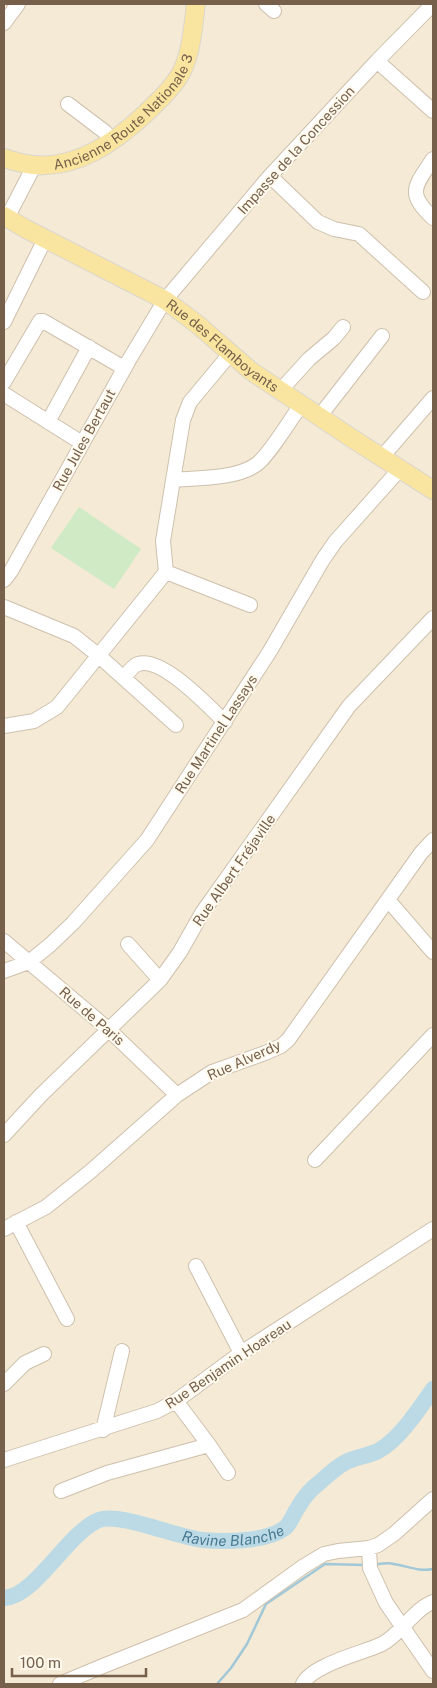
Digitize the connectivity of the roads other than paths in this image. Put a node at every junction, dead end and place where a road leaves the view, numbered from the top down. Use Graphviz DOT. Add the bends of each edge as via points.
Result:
graph roads {
  1 [pos="18,4"];
  2 [pos="196,4"];
  3 [pos="433,4"];
  4 [pos="4,23"];
  5 [pos="377,61"];
  6 [pos="68,104"];
  7 [pos="433,111"];
  8 [pos="113,141"];
  9 [pos="4,158"];
  10 [pos="433,159"];
  11 [pos="33,165"];
  12 [pos="270,176"];
  13 [pos="5,217"];
  14 [pos="433,218"];
  15 [pos="45,239"];
  16 [pos="423,292"];
  17 [pos="164,300"];
  18 [pos="4,322"];
  19 [pos="343,327"];
  20 [pos="382,336"];
  21 [pos="89,347"];
  22 [pos="230,354"];
  23 [pos="124,368"];
  24 [pos="4,382"];
  25 [pos="280,391"];
  26 [pos="4,394"];
  27 [pos="433,398"];
  28 [pos="301,405"];
  29 [pos="319,417"];
  30 [pos="48,422"];
  31 [pos="82,443"];
  32 [pos="382,457"];
  33 [pos="400,469"];
  34 [pos="173,480"];
  35 [pos="433,490"];
  36 [pos="166,572"];
  37 [pos="4,580"];
  38 [pos="250,606"];
  39 [pos="4,607"];
  40 [pos="433,618"];
  41 [pos="98,654"];
  42 [pos="124,678"];
  43 [pos="225,722"];
  44 [pos="176,725"];
  45 [pos="4,726"];
  46 [pos="433,840"];
  47 [pos="388,900"];
  48 [pos="4,941"];
  49 [pos="128,944"];
  50 [pos="433,952"];
  51 [pos="29,962"];
  52 [pos="4,972"];
  53 [pos="160,980"];
  54 [pos="108,1029"];
  55 [pos="433,1036"];
  56 [pos="178,1095"];
  57 [pos="4,1135"];
  58 [pos="315,1160"];
  59 [pos="16,1222"];
  60 [pos="4,1229"];
  61 [pos="433,1229"];
  62 [pos="196,1266"];
  63 [pos="67,1319"];
  64 [pos="122,1351"];
  65 [pos="241,1353"];
  66 [pos="44,1354"];
  67 [pos="4,1384"];
  68 [pos="176,1401"];
  69 [pos="103,1430"];
  70 [pos="209,1444"];
  71 [pos="4,1460"];
  72 [pos="228,1473"];
  73 [pos="61,1491"];
  74 [pos="433,1499"];
  75 [pos="370,1558"];
  76 [pos="433,1602"];
  77 [pos="403,1626"];
  78 [pos="433,1671"];
  79 [pos="60,1684"];
  80 [pos="303,1684"];
  1 -- 4 [label="street"];
  2 -- 8 [label="main road, Ancienne Route Nationale 3" via="191,44 178,77 152,107"];
  3 -- 5 [label="street, Impasse de la Concession"];
  5 -- 7 [label="street"];
  5 -- 12 [label="street, Impasse de la Concession"];
  6 -- 8 [label="street"];
  8 -- 11 [label="main road, Ancienne Route Nationale 3" via="68,161"];
  9 -- 11 [label="main road, Ancienne Route Nationale 3"];
  10 -- 14 [label="street" via="416,189 420,206"];
  11 -- 13 [label="street"];
  12 -- 16 [label="street" via="318,222 359,234"];
  12 -- 17 [label="street, Impasse de la Concession"];
  13 -- 15 [label="main road, Rue des Flamboyants"];
  15 -- 17 [label="main road, Rue des Flamboyants"];
  15 -- 18 [label="street"];
  17 -- 22 [label="main road, Rue des Flamboyants"];
  17 -- 23 [label="street, Rue Jules Bertaut"];
  19 -- 25 [label="street"];
  20 -- 29 [label="street"];
  21 -- 23 [label="street"];
  21 -- 24 [label="street" via="40,321"];
  21 -- 30 [label="street"];
  22 -- 25 [label="main road, Rue des Flamboyants"];
  22 -- 34 [label="street" via="190,402 183,420"];
  23 -- 31 [label="street, Rue Jules Bertaut"];
  25 -- 28 [label="main road, Rue des Flamboyants"];
  26 -- 30 [label="street"];
  27 -- 32 [label="street"];
  28 -- 29 [label="main road, Rue des Flamboyants"];
  28 -- 34 [label="street" via="263,458 250,468 231,474"];
  29 -- 32 [label="main road, Rue des Flamboyants"];
  30 -- 31 [label="street"];
  31 -- 37 [label="street, Rue Jules Bertaut"];
  32 -- 33 [label="main road, Rue des Flamboyants"];
  33 -- 35 [label="main road, Rue des Flamboyants"];
  33 -- 43 [label="street, Rue Martinel Lassays" via="335,542"];
  34 -- 36 [label="street" via="164,540"];
  36 -- 38 [label="street"];
  36 -- 41 [label="street"];
  39 -- 41 [label="street" via="74,636"];
  40 -- 53 [label="street, Rue Albert Fréjaville" via="349,706 202,913"];
  41 -- 42 [label="street"];
  41 -- 45 [label="street" via="57,706 34,721"];
  42 -- 43 [label="street" via="133,666 150,664 174,675"];
  42 -- 44 [label="street"];
  43 -- 51 [label="street, Rue Martinel Lassays" via="147,840 73,923"];
  46 -- 47 [label="street, Rue Alverdy"];
  47 -- 50 [label="street"];
  47 -- 56 [label="street, Rue Alverdy" via="288,1040 265,1053 212,1072"];
  48 -- 51 [label="street, Rue de Paris"];
  49 -- 53 [label="street"];
  51 -- 52 [label="street, Rue Martinel Lassays"];
  51 -- 54 [label="street, Rue de Paris"];
  53 -- 54 [label="street, Rue Albert Fréjaville"];
  54 -- 56 [label="street, Rue de Paris"];
  54 -- 57 [label="street, Rue Albert Fréjaville"];
  55 -- 58 [label="street"];
  56 -- 59 [label="street, Rue Alverdy" via="91,1171 46,1206"];
  59 -- 60 [label="street, Rue Alverdy"];
  59 -- 63 [label="street"];
  61 -- 65 [label="street, Rue Benjamin Hoareau"];
  62 -- 65 [label="street"];
  64 -- 69 [label="street"];
  65 -- 68 [label="street, Rue Benjamin Hoareau"];
  66 -- 67 [label="street" via="25,1363"];
  68 -- 69 [label="street, Rue Benjamin Hoareau"];
  68 -- 70 [label="street"];
  69 -- 71 [label="street, Rue Benjamin Hoareau"];
  70 -- 72 [label="street"];
  70 -- 73 [label="street" via="107,1473"];
  74 -- 75 [label="street" via="378,1545"];
  75 -- 77 [label="street" via="386,1603"];
  75 -- 79 [label="street" via="331,1552 304,1566 244,1610"];
  76 -- 77 [label="street"];
  77 -- 78 [label="street"];
  77 -- 80 [label="street" via="383,1644 340,1660 307,1677"];
}
